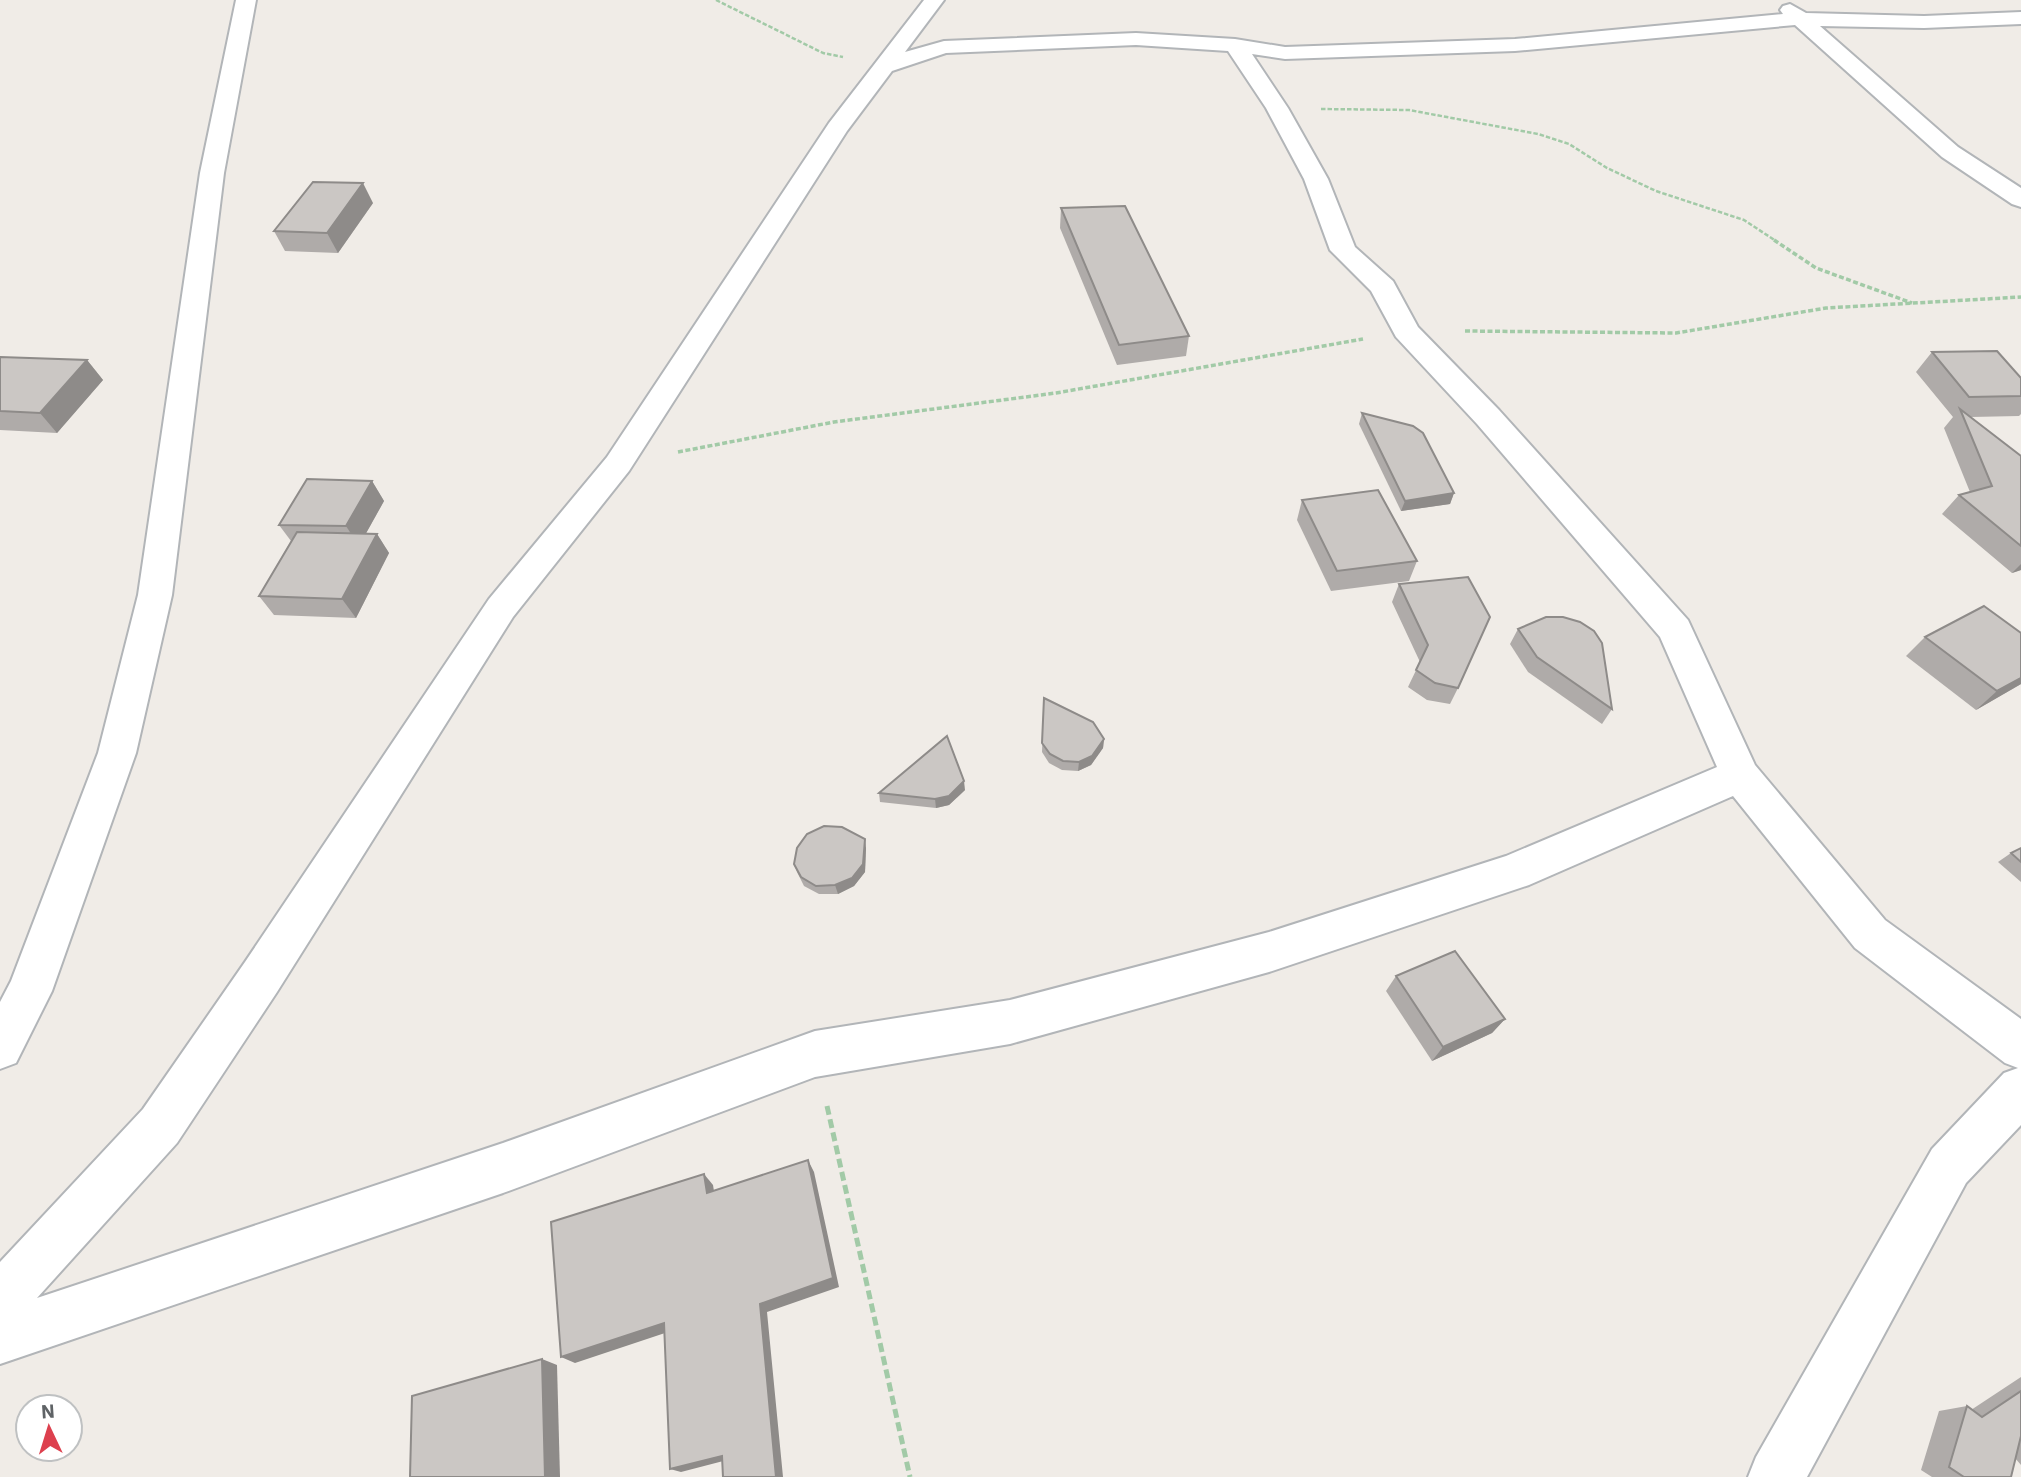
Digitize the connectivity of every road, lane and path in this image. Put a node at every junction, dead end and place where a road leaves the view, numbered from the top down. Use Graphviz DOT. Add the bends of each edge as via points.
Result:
graph roads {
  1 [pos="246,0"];
  2 [pos="716,0"];
  3 [pos="934,0"];
  4 [pos="1782,0"];
  5 [pos="2021,18"];
  6 [pos="1798,19"];
  7 [pos="1234,46"];
  8 [pos="884,66"];
  9 [pos="1277,108"];
  10 [pos="2021,199"];
  11 [pos="2021,297"];
  12 [pos="1916,304"];
  13 [pos="1406,331"];
  14 [pos="618,464"];
  15 [pos="1740,775"];
  16 [pos="0,1047"];
  17 [pos="2021,1047"];
  18 [pos="815,1054"];
  19 [pos="2021,1090"];
  20 [pos="0,1300"];
  21 [pos="0,1337"];
  22 [pos="910,1477"];
  23 [pos="1776,1477"];
  1 -- 16 [label="street" via="212,173 155,595 117,753 30,991"];
  2 -- 8 [label="path" via="823,53"];
  3 -- 8 [label="street"];
  4 -- 6 [label="street"];
  5 -- 6 [label="street" via="1924,22"];
  6 -- 7 [label="street" via="1515,45 1285,52"];
  6 -- 10 [label="street" via="1950,152"];
  7 -- 8 [label="street" via="1136,39 944,47"];
  7 -- 9 [label="street"];
  8 -- 14 [label="street" via="810,168"];
  9 -- 12 [label="path" via="1409,110 1538,134 1569,144 1607,169 1656,191 1745,220 1816,268"];
  9 -- 13 [label="street" via="1316,179 1343,250 1383,287"];
  11 -- 12 [label="path"];
  12 -- 13 [label="path" via="1826,308 1676,333"];
  13 -- 14 [label="path" via="1069,391 834,422"];
  13 -- 15 [label="street" via="1675,630"];
  14 -- 20 [label="street" via="501,608 160,1126"];
  15 -- 17 [label="street" via="1870,934"];
  15 -- 18 [label="street" via="1514,872 1269,952 1010,1023"];
  18 -- 21 [label="street" via="503,1168"];
  18 -- 22 [label="path"];
  19 -- 23 [label="street" via="1948,1167"];
}
